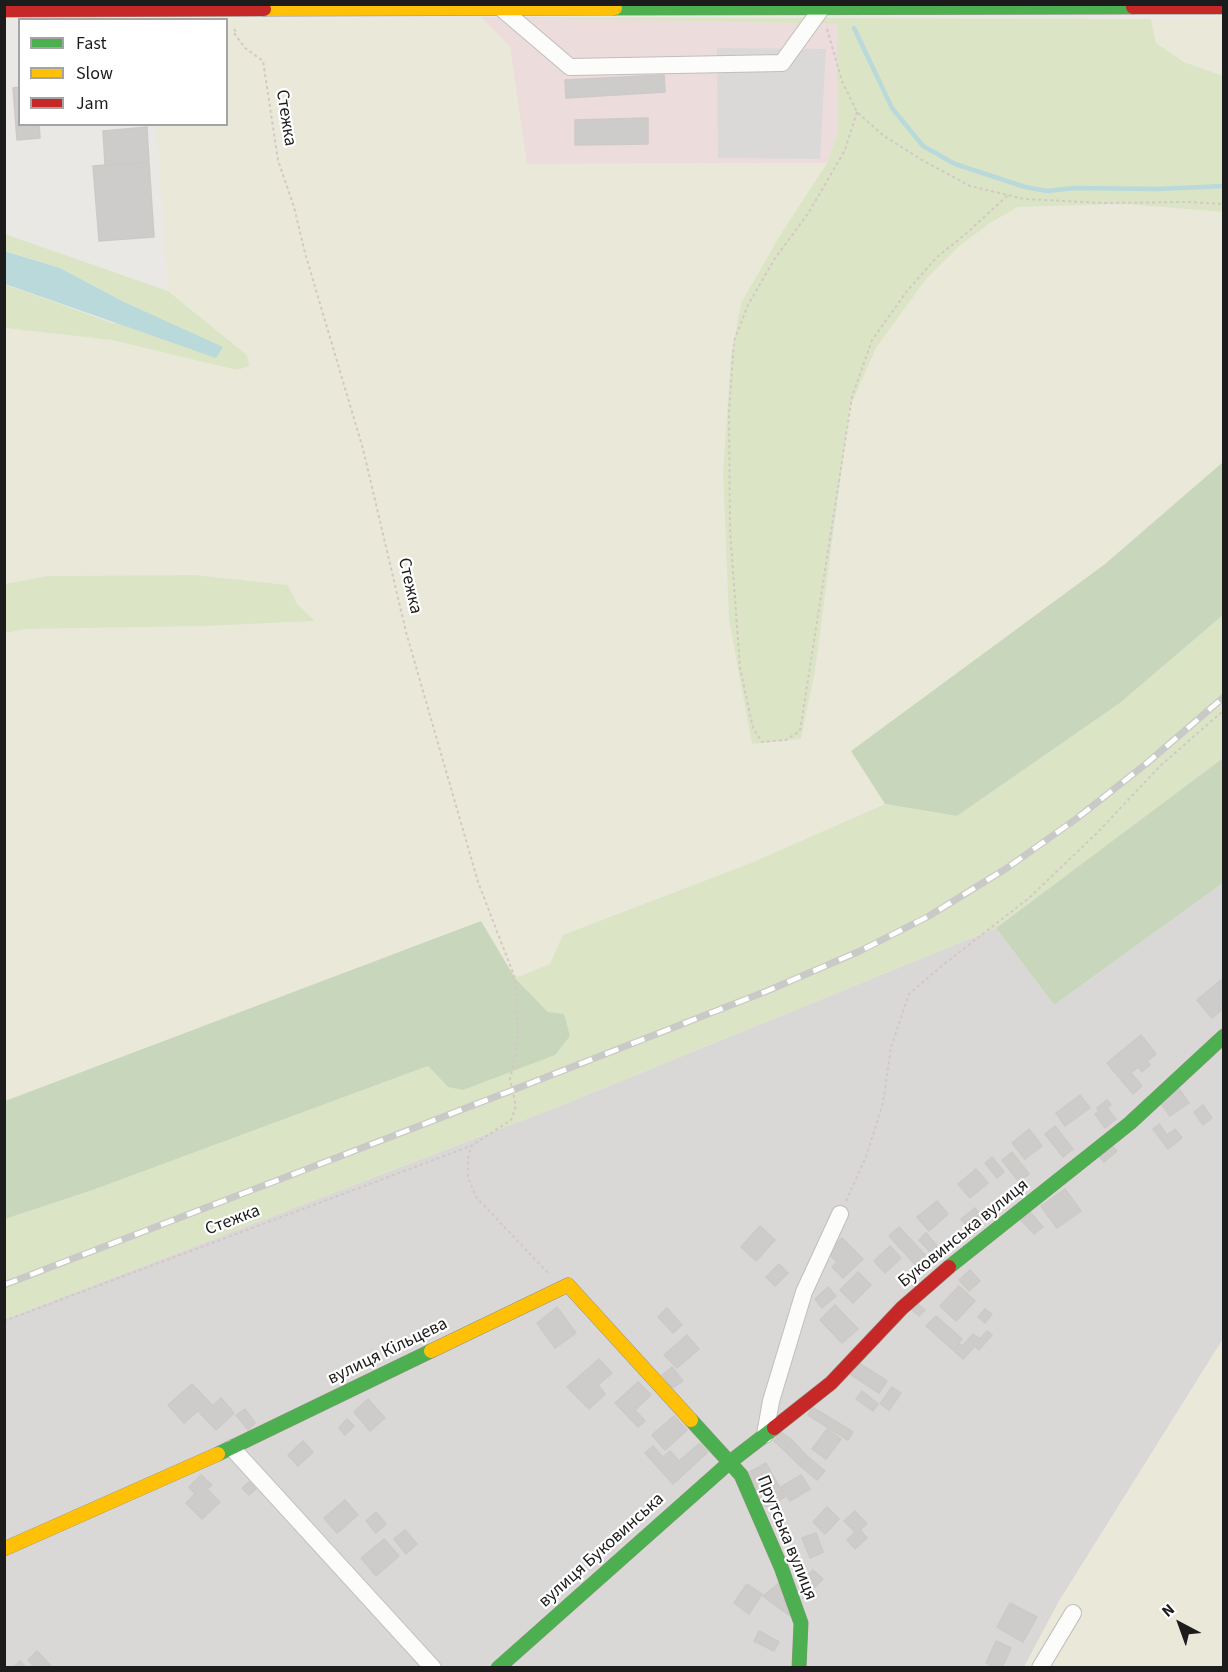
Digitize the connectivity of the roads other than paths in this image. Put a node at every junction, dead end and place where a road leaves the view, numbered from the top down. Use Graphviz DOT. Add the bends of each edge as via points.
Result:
graph roads {
  1 [pos="676,7"];
  2 [pos="1224,7"];
  3 [pos="502,9"];
  4 [pos="821,9"];
  5 [pos="4,10"];
  6 [pos="1224,1036"];
  7 [pos="840,1214"];
  8 [pos="765,1436"];
  9 [pos="232,1448"];
  10 [pos="730,1462"];
  11 [pos="4,1549"];
  12 [pos="1073,1613"];
  13 [pos="433,1668"];
  14 [pos="498,1668"];
  15 [pos="798,1668"];
  16 [pos="1040,1668"];
  1 -- 3 [label="street"];
  1 -- 4 [label="street"];
  2 -- 4 [label="street"];
  3 -- 4 [label="street" via="570,67 783,63"];
  3 -- 5 [label="street"];
  6 -- 8 [label="street, Буковинська вулиця" via="1130,1123 957,1260 902,1308 831,1383"];
  7 -- 8 [label="street" via="804,1292 771,1401"];
  8 -- 10 [label="street, Буковинська вулиця"];
  9 -- 10 [label="street, вулиця Кільцева" via="568,1285"];
  9 -- 11 [label="street, вулиця Кільцева"];
  9 -- 13 [label="street"];
  10 -- 14 [label="street, вулиця Буковинська"];
  10 -- 15 [label="street, Прутська вулиця" via="752,1497 801,1623"];
  12 -- 16 [label="street"];
}
